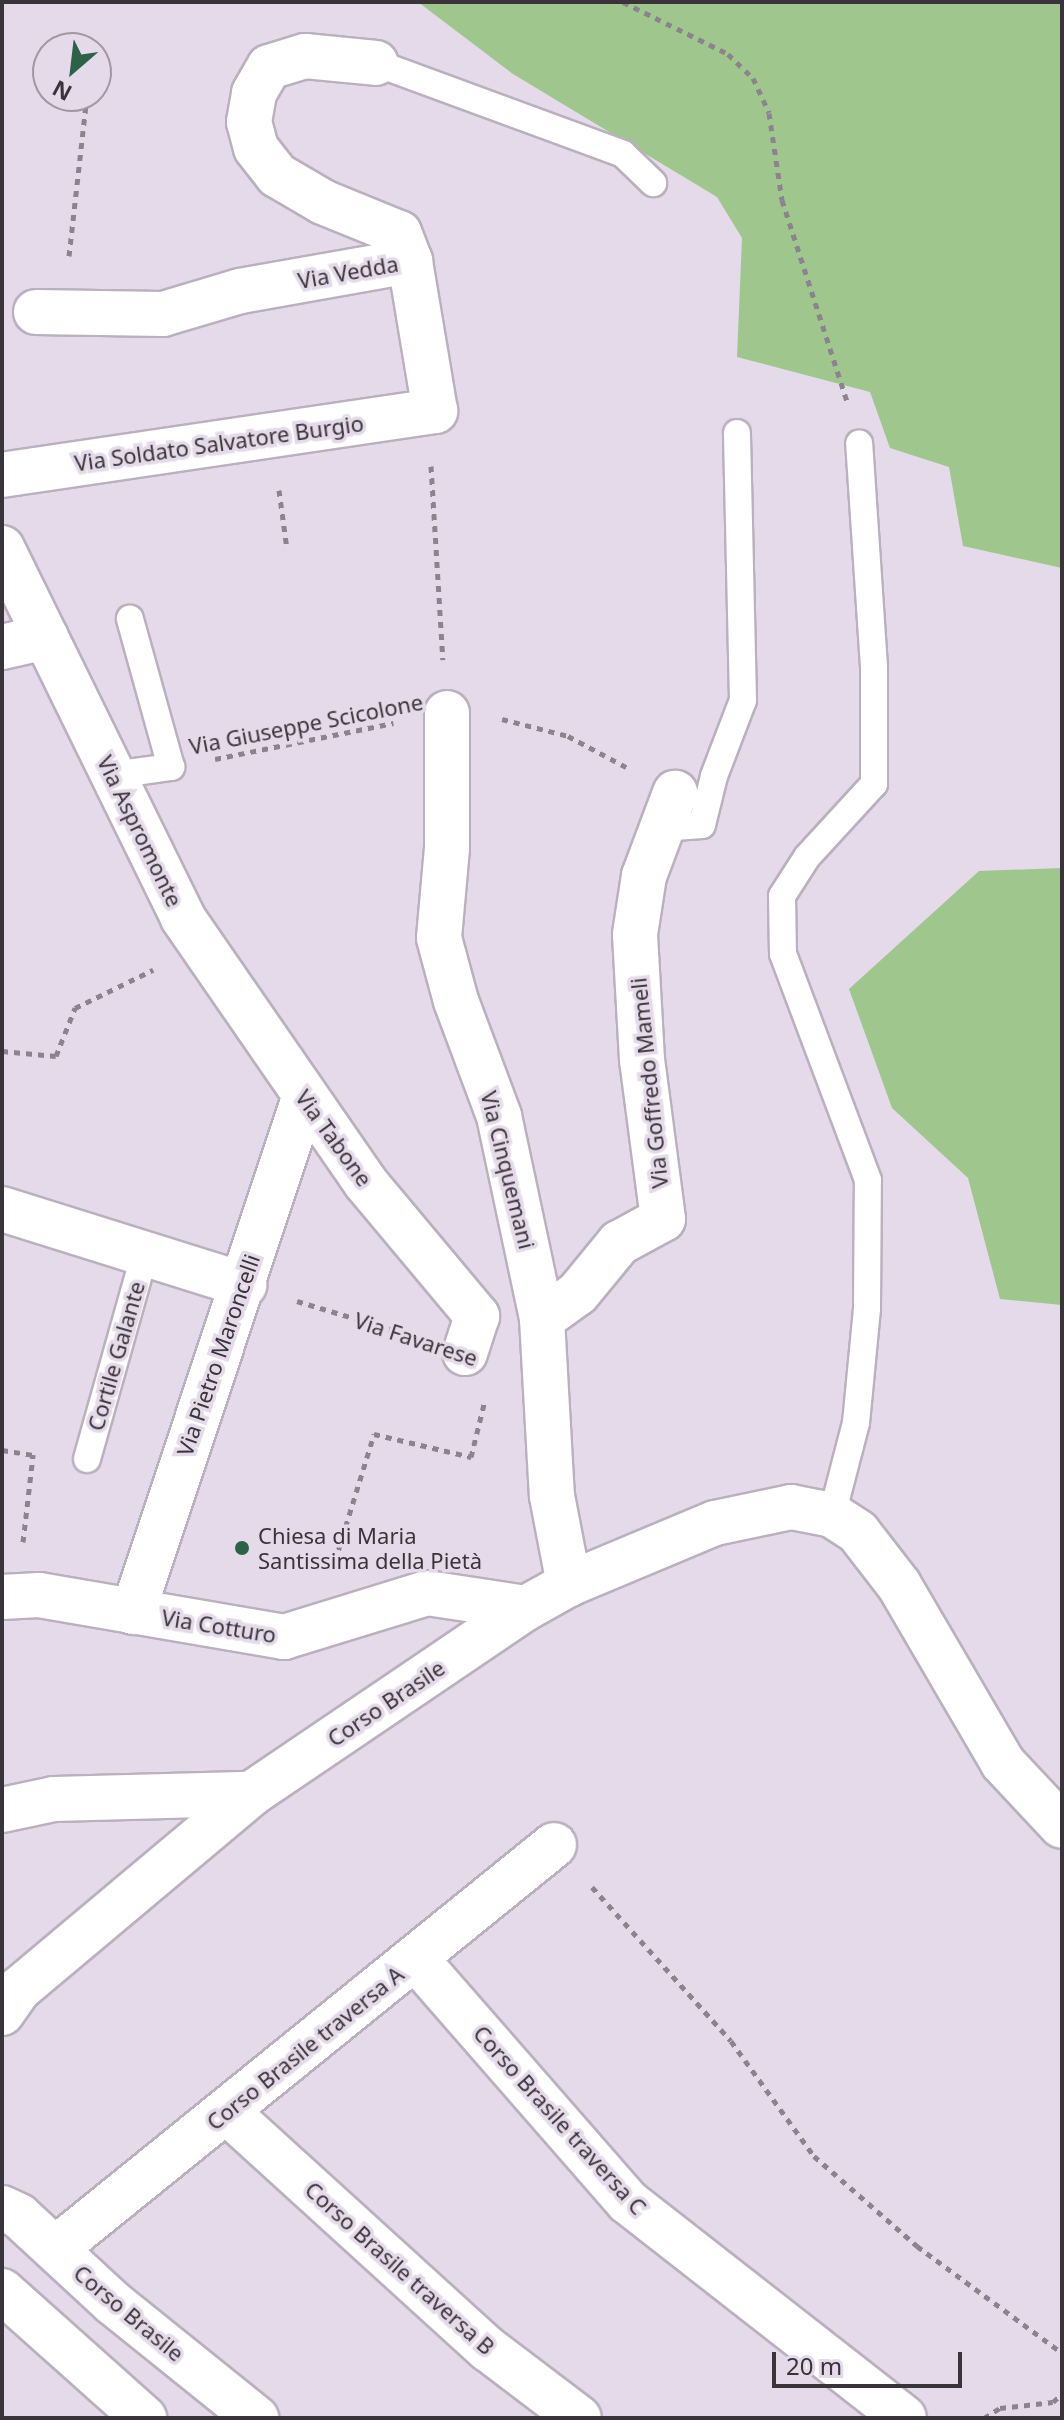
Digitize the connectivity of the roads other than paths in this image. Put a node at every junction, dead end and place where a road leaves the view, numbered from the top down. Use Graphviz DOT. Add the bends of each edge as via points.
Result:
graph roads {
  1 [pos="376,63"];
  2 [pos="653,183"];
  3 [pos="410,261"];
  4 [pos="36,312"];
  5 [pos="737,433"];
  6 [pos="859,444"];
  7 [pos="2,475"];
  8 [pos="2,548"];
  9 [pos="130,619"];
  10 [pos="46,637"];
  11 [pos="2,647"];
  12 [pos="447,713"];
  13 [pos="113,775"];
  14 [pos="668,811"];
  15 [pos="183,918"];
  16 [pos="304,1098"];
  17 [pos="2,1209"];
  18 [pos="145,1253"];
  19 [pos="244,1285"];
  20 [pos="542,1319"];
  21 [pos="465,1353"];
  22 [pos="87,1459"];
  23 [pos="832,1515"];
  24 [pos="569,1584"];
  25 [pos="9,1597"];
  26 [pos="526,1608"];
  27 [pos="133,1612"];
  28 [pos="251,1794"];
  29 [pos="2,1810"];
  30 [pos="1062,1826"];
  31 [pos="554,1845"];
  32 [pos="416,1959"];
  33 [pos="2,2013"];
  34 [pos="226,2111"];
  35 [pos="2,2208"];
  36 [pos="55,2249"];
  37 [pos="2,2291"];
  38 [pos="144,2418"];
  39 [pos="256,2418"];
  40 [pos="579,2418"];
  41 [pos="904,2418"];
  1 -- 2 [label="lane" via="623,154"];
  1 -- 3 [label="street, Via Vedda" via="305,56 269,67 254,93 249,122 256,148 277,175 323,202 399,233"];
  3 -- 4 [label="street, Via Vedda" via="240,291 163,314"];
  3 -- 7 [label="street, Via Soldato Salvatore Burgio" via="435,411"];
  5 -- 14 [label="lane" via="743,700 702,825"];
  6 -- 23 [label="lane" via="874,667 874,784 807,857 782,896 783,954 868,1180 867,1308 856,1423"];
  8 -- 10 [label="street, Via Aspromonte"];
  9 -- 13 [label="lane" via="171,767"];
  10 -- 11 [label="street"];
  10 -- 13 [label="street, Via Aspromonte"];
  12 -- 20 [label="street, Via Cinquemani" via="447,848 439,938 456,1001 499,1116"];
  13 -- 15 [label="street, Via Aspromonte"];
  14 -- 20 [label="street, Via Goffredo Mameli" via="644,876 635,934 642,1060 663,1219 619,1243 578,1293"];
  15 -- 16 [label="street, Via Tabone" via="236,989"];
  16 -- 19 [label="street, Via Pietro Maroncelli"];
  16 -- 21 [label="street, Via Tabone" via="365,1182 477,1316"];
  17 -- 18 [label="street"];
  18 -- 19 [label="street"];
  18 -- 22 [label="lane, Cortile Galante"];
  19 -- 27 [label="street, Via Pietro Maroncelli"];
  20 -- 24 [label="street, Via Cinquemani" via="552,1496"];
  23 -- 24 [label="street, Corso Brasile" via="791,1507 715,1523"];
  23 -- 30 [label="street" via="858,1532 899,1585 1003,1763"];
  24 -- 26 [label="street, Corso Brasile"];
  25 -- 27 [label="street, Via Cotturo" via="39,1595"];
  26 -- 27 [label="street, Via Cotturo" via="427,1593 284,1637"];
  26 -- 28 [label="street, Corso Brasile"];
  28 -- 29 [label="street" via="54,1799"];
  28 -- 33 [label="street, Corso Brasile" via="19,1989"];
  31 -- 32 [label="street, Corso Brasile traversa A"];
  32 -- 34 [label="street, Corso Brasile traversa A"];
  32 -- 41 [label="street, Corso Brasile traversa C" via="628,2202"];
  34 -- 36 [label="street, Corso Brasile traversa A"];
  34 -- 40 [label="street, Corso Brasile traversa B" via="488,2349"];
  35 -- 36 [label="street, Corso Brasile" via="19,2216"];
  36 -- 39 [label="street, Corso Brasile"];
  37 -- 38 [label="street"];
}
